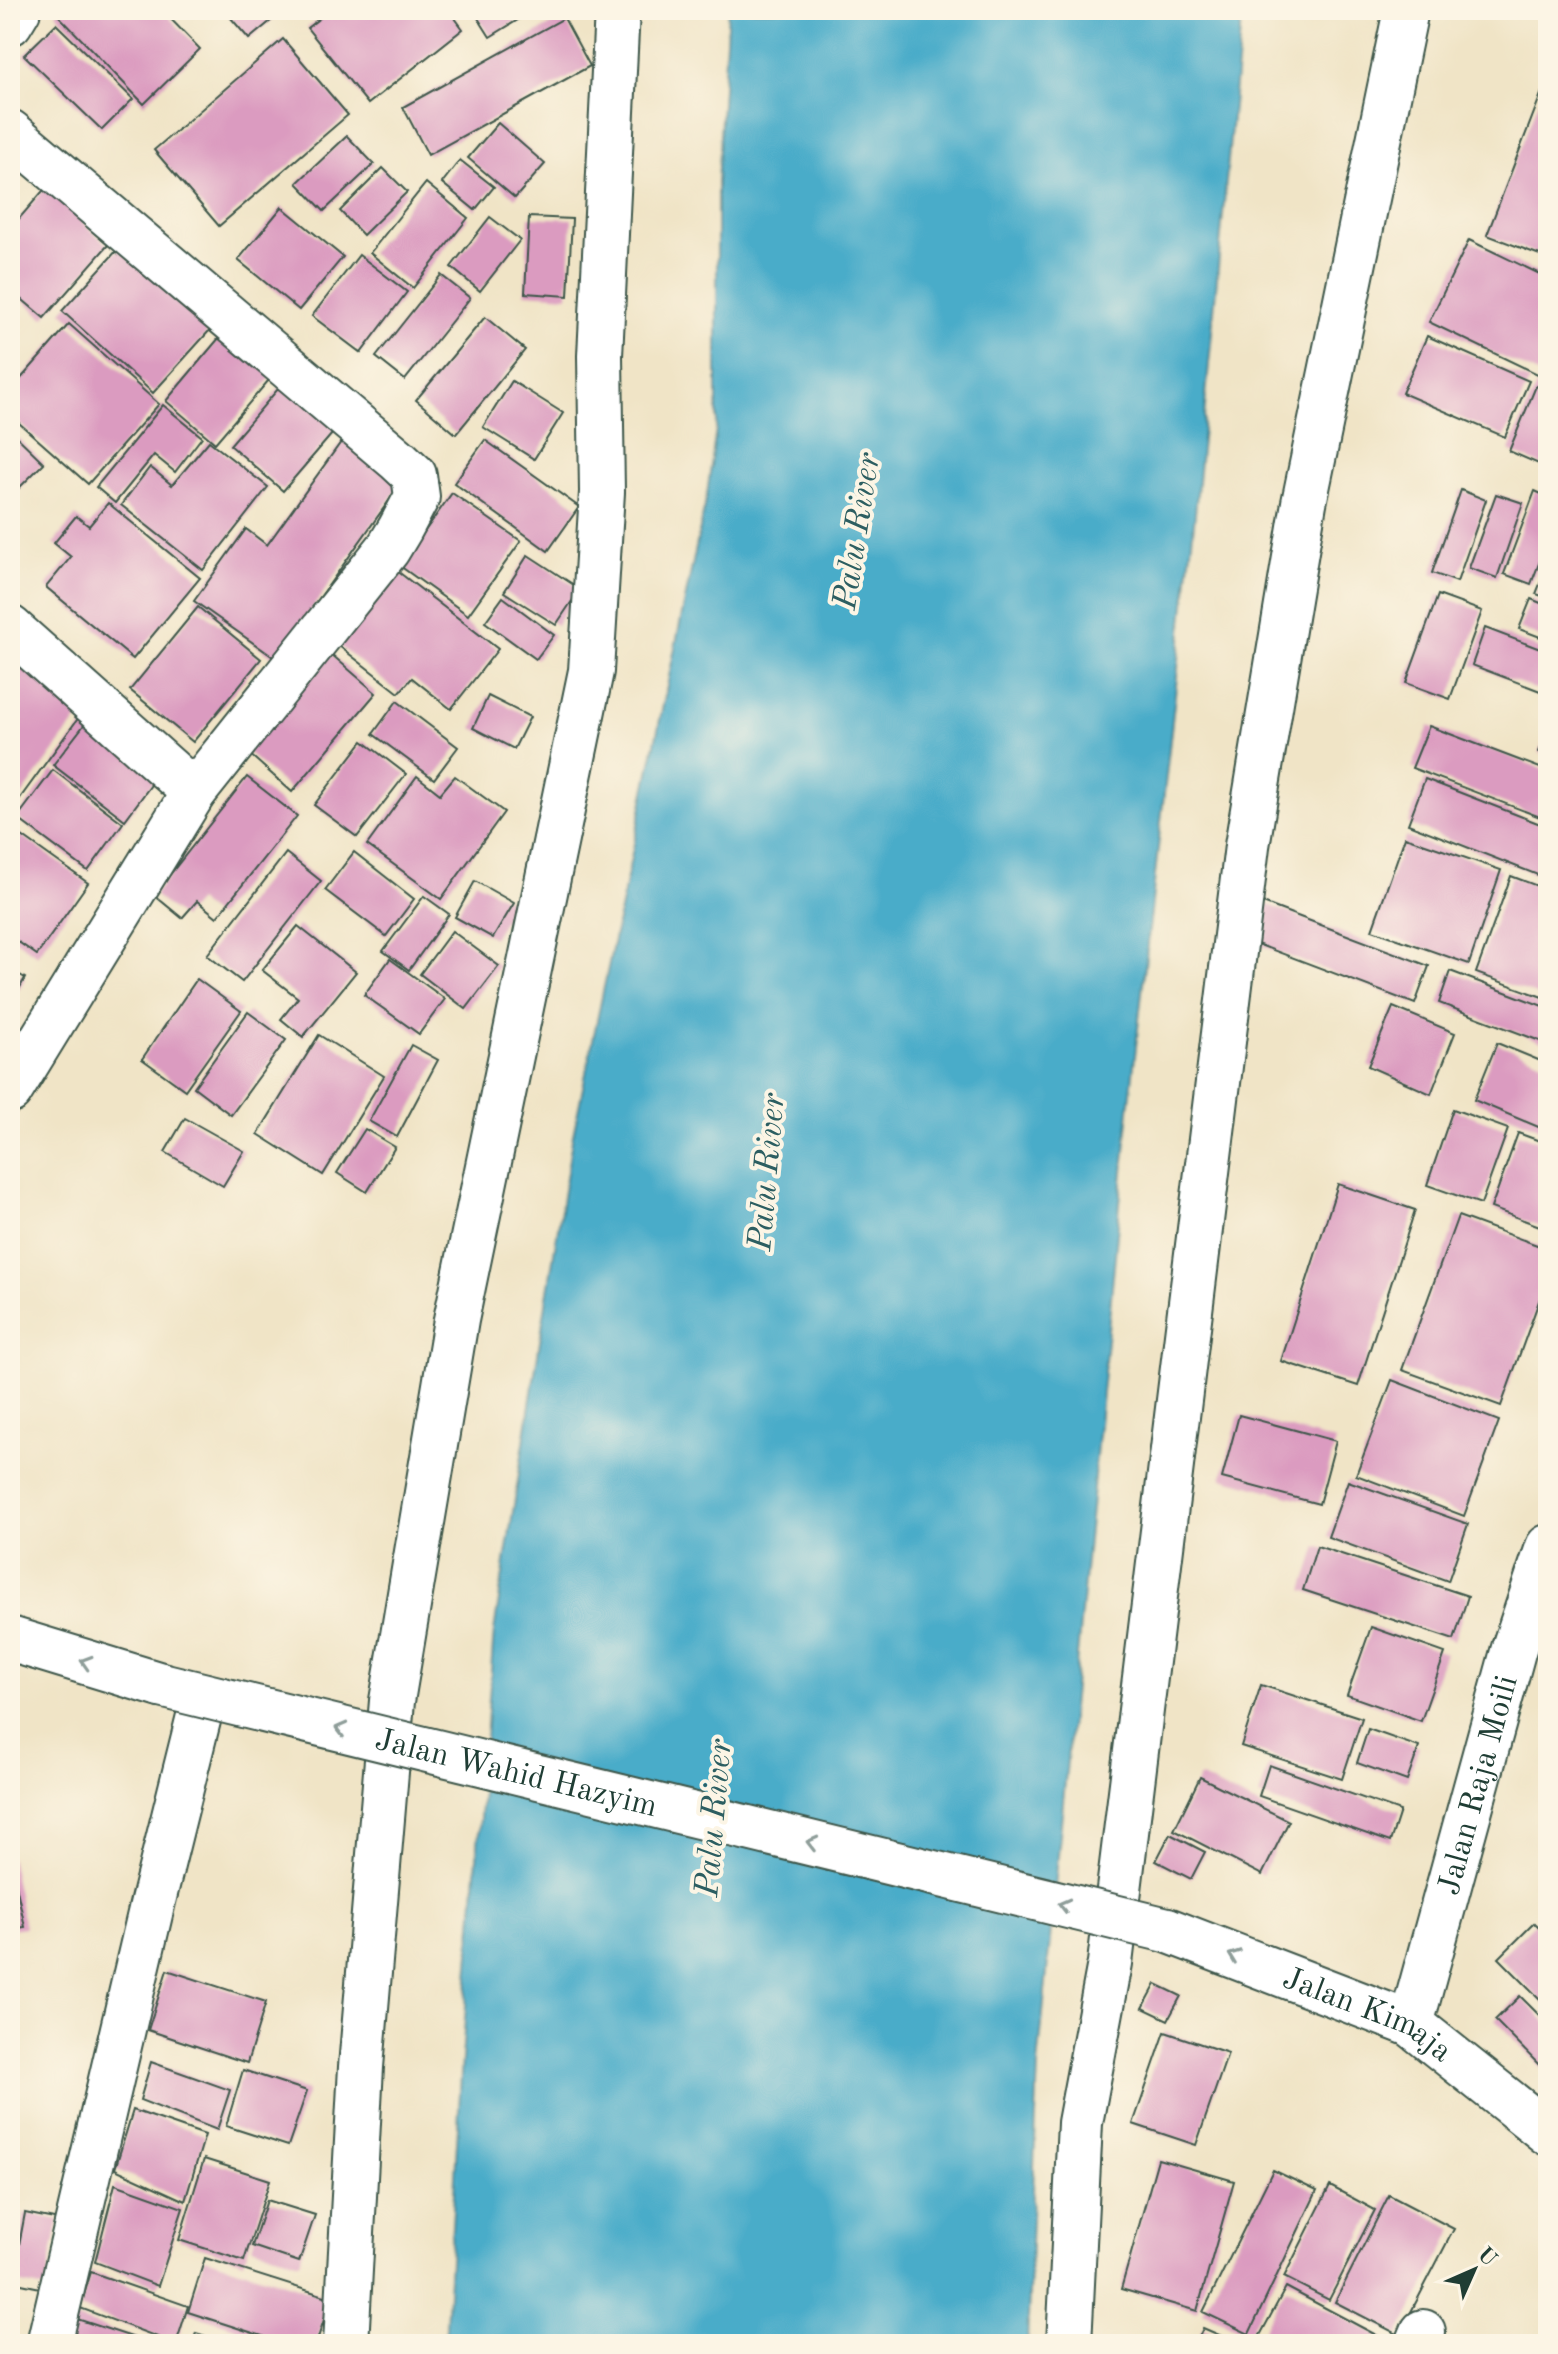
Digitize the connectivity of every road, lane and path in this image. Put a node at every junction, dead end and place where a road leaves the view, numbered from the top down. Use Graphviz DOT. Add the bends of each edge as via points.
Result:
graph roads {
  1 [pos="18,10"];
  2 [pos="617,10"];
  3 [pos="1406,10"];
  4 [pos="10,23"];
  5 [pos="10,132"];
  6 [pos="10,628"];
  7 [pos="194,792"];
  8 [pos="10,1091"];
  9 [pos="1548,1547"];
  10 [pos="10,1639"];
  11 [pos="204,1696"];
  12 [pos="1167,1930"];
  13 [pos="1411,2024"];
  14 [pos="1548,2133"];
  15 [pos="49,2344"];
  16 [pos="346,2344"];
  17 [pos="1069,2344"];
  1 -- 4 [label="street"];
  2 -- 16 [label="street" via="591,671 456,1320 392,1701 361,2067"];
  3 -- 17 [label="street" via="1304,503 1247,846 1110,1963 1080,2123"];
  5 -- 7 [label="street" via="414,475 417,497 388,549"];
  6 -- 7 [label="street"];
  7 -- 8 [label="street"];
  9 -- 13 [label="street, Jalan Raja Moili" via="1514,1648"];
  11 -- 10 [label="street, Jalan Wahid Hazyim, one-way, bridge"];
  12 -- 11 [label="street, Jalan Wahid Hazyim, one-way, bridge"];
  11 -- 15 [label="street"];
  13 -- 12 [label="street, Jalan Kimaja, one-way"];
  13 -- 14 [label="street, Jalan Kimaja"];
}
